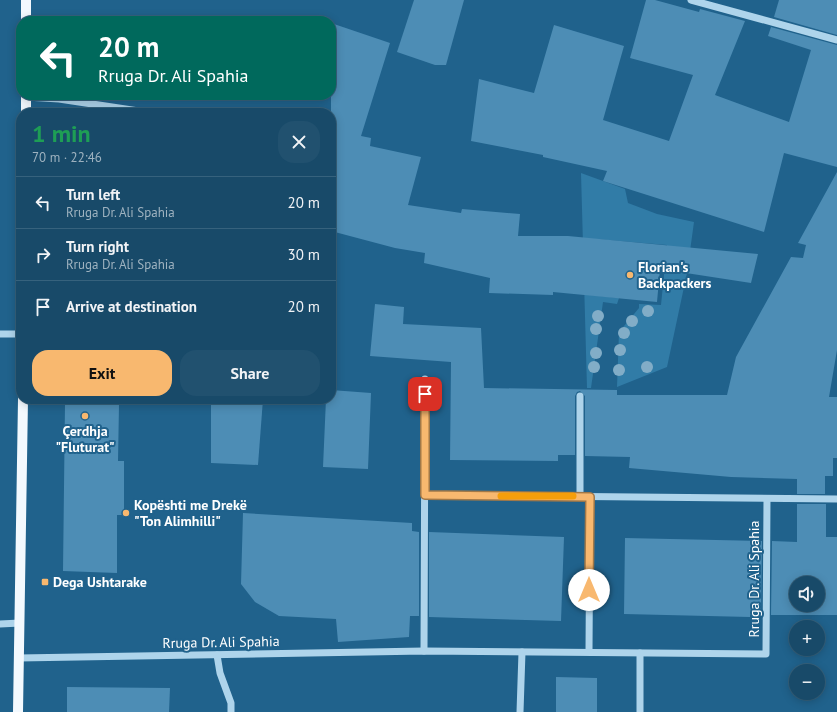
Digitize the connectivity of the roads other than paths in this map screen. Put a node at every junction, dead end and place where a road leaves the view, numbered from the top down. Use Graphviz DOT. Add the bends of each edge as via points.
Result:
graph roads {
  1 [pos="26,0"];
  2 [pos="691,0"];
  3 [pos="26,16"];
  4 [pos="837,40"];
  5 [pos="66,100"];
  6 [pos="119,108"];
  7 [pos="0,334"];
  8 [pos="16,334"];
  9 [pos="425,379"];
  10 [pos="580,396"];
  11 [pos="23,404"];
  12 [pos="425,495"];
  13 [pos="580,496"];
  14 [pos="590,497"];
  15 [pos="767,498"];
  16 [pos="837,499"];
  17 [pos="20,623"];
  18 [pos="0,624"];
  19 [pos="424,651"];
  20 [pos="522,652"];
  21 [pos="589,652"];
  22 [pos="640,653"];
  23 [pos="217,655"];
  24 [pos="19,658"];
  25 [pos="18,712"];
  26 [pos="231,712"];
  27 [pos="520,712"];
  28 [pos="640,712"];
  1 -- 3 [label="main road"];
  2 -- 4 [label="street"];
  5 -- 6 [label="street"];
  7 -- 8 [label="street"];
  9 -- 12 [label="street"];
  10 -- 13 [label="street"];
  11 -- 17 [label="main road"];
  12 -- 13 [label="street"];
  12 -- 19 [label="street"];
  13 -- 14 [label="street"];
  14 -- 15 [label="street"];
  14 -- 21 [label="street"];
  15 -- 16 [label="street"];
  15 -- 22 [label="street, Rruga Dr. Ali Spahia" via="766,654"];
  17 -- 18 [label="street"];
  17 -- 24 [label="main road"];
  19 -- 20 [label="street, Rruga Dr. Ali Spahia"];
  19 -- 23 [label="street, Rruga Dr. Ali Spahia"];
  20 -- 21 [label="street, Rruga Dr. Ali Spahia"];
  20 -- 27 [label="street"];
  21 -- 22 [label="street, Rruga Dr. Ali Spahia"];
  22 -- 28 [label="street"];
  23 -- 24 [label="street, Rruga Dr. Ali Spahia"];
  23 -- 26 [label="street" via="220,674 231,703"];
  24 -- 25 [label="main road"];
}
